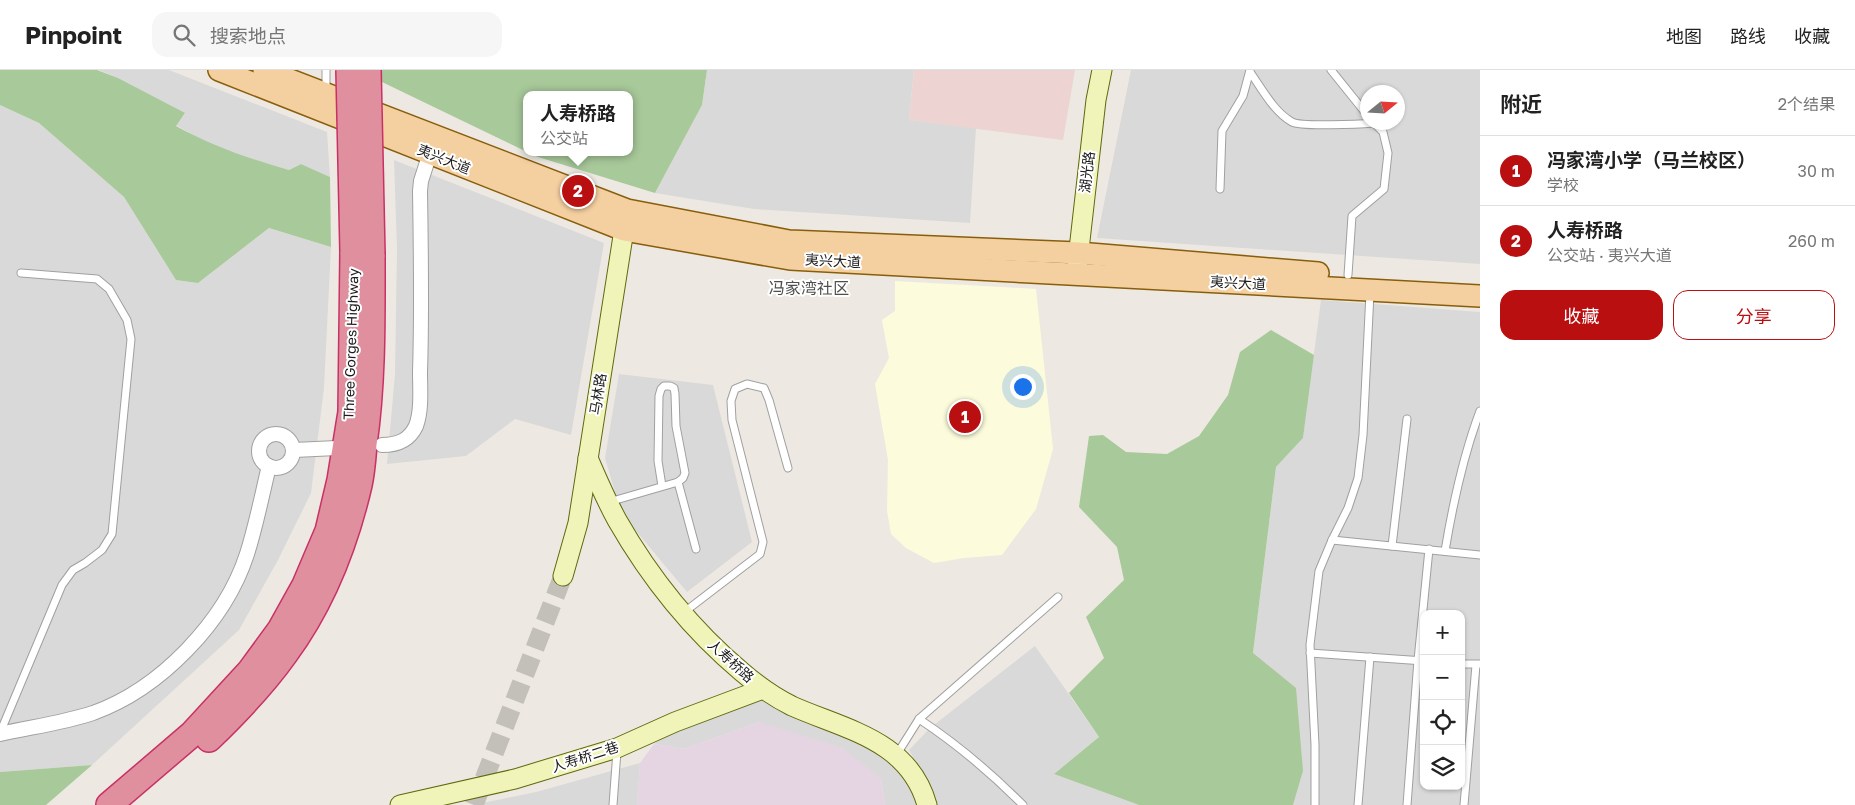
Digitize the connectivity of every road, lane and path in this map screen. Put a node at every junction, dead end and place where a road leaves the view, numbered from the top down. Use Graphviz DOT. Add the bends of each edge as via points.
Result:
graph roads {
  1 [pos="219,70"];
  2 [pos="264,70"];
  3 [pos="326,70"];
  4 [pos="349,70"];
  5 [pos="368,70"];
  6 [pos="1102,70"];
  7 [pos="1331,70"];
  8 [pos="1250,71"];
  9 [pos="326,94"];
  10 [pos="1360,106"];
  11 [pos="1360,124"];
  12 [pos="1381,130"];
  13 [pos="430,153"];
  14 [pos="1220,189"];
  15 [pos="626,220"];
  16 [pos="363,253"];
  17 [pos="1077,264"];
  18 [pos="21,273"];
  19 [pos="1348,275"];
  20 [pos="1480,284"];
  21 [pos="1370,290"];
  22 [pos="1480,296"];
  23 [pos="1480,411"];
  24 [pos="1407,419"];
  25 [pos="382,445"];
  26 [pos="337,448"];
  27 [pos="294,450"];
  28 [pos="588,458"];
  29 [pos="269,466"];
  30 [pos="788,468"];
  31 [pos="678,482"];
  32 [pos="662,486"];
  33 [pos="608,502"];
  34 [pos="1332,540"];
  35 [pos="1392,546"];
  36 [pos="696,548"];
  37 [pos="1428,548"];
  38 [pos="1445,550"];
  39 [pos="1480,555"];
  40 [pos="563,576"];
  41 [pos="1058,597"];
  42 [pos="683,613"];
  43 [pos="1310,653"];
  44 [pos="1421,655"];
  45 [pos="1370,657"];
  46 [pos="1420,661"];
  47 [pos="1465,664"];
  48 [pos="1478,664"];
  49 [pos="1420,671"];
  50 [pos="763,689"];
  51 [pos="919,719"];
  52 [pos="0,734"];
  53 [pos="618,748"];
  54 [pos="896,754"];
  55 [pos="109,805"];
  56 [pos="134,805"];
  57 [pos="400,805"];
  58 [pos="613,805"];
  59 [pos="927,805"];
  60 [pos="1023,805"];
  61 [pos="1315,805"];
  62 [pos="1358,805"];
  63 [pos="1407,805"];
  64 [pos="1464,805"];
  1 -- 13 [label="main road, 夷兴大道"];
  2 -- 9 [label="main road, 夷兴大道"];
  3 -- 9 [label="lane"];
  4 -- 16 [label="highway, Three Gorges Highway, bridge"];
  5 -- 16 [label="highway, Three Gorges Highway, bridge"];
  6 -- 17 [label="street, 湖光路"];
  7 -- 10 [label="lane"];
  8 -- 11 [label="lane" via="1277,110 1294,123"];
  8 -- 14 [label="lane" via="1243,96 1222,131"];
  9 -- 15 [label="main road, 夷兴大道"];
  12 -- 19 [label="lane" via="1388,153 1384,188 1352,216"];
  13 -- 15 [label="main road, 夷兴大道"];
  13 -- 25 [label="street" via="420,191 419,411 416,426 407,440 395,445"];
  15 -- 17 [label="main road, 夷兴大道" via="789,240"];
  15 -- 28 [label="street, 马林路"];
  16 -- 55 [label="highway, Three Gorges Highway" via="351,412 340,480 328,531 309,576 280,630 250,671 192,734"];
  16 -- 56 [label="highway, Three Gorges Highway" via="372,368 359,484 340,548 315,607 285,655 236,712"];
  17 -- 19 [label="main road, 夷兴大道"];
  17 -- 21 [label="main road, 夷兴大道"];
  18 -- 52 [label="lane" via="97,278 109,289 128,320 131,339 112,534 102,550 73,570 62,585"];
  19 -- 20 [label="main road, 夷兴大道"];
  21 -- 22 [label="main road, 夷兴大道"];
  21 -- 34 [label="lane" via="1364,435 1358,478"];
  23 -- 38 [label="lane" via="1454,498"];
  24 -- 35 [label="lane"];
  26 -- 27 [label="street"];
  27 -- 29 [label="street" via="286,465"];
  27 -- 29 [label="street" via="286,436 276,433 266,437 259,452"];
  28 -- 33 [label="street, 人寿桥路"];
  28 -- 40 [label="street, 马林路" via="578,523"];
  29 -- 52 [label="street" via="246,556 231,591 212,623 171,665 144,686 93,712"];
  30 -- 42 [label="lane" via="764,388 747,384 735,389 731,401 732,420 762,548 760,554"];
  31 -- 32 [label="lane"];
  31 -- 32 [label="lane" via="685,473 676,426 675,394 674,388 664,386 659,396 658,446"];
  31 -- 36 [label="lane"];
  32 -- 33 [label="lane"];
  33 -- 42 [label="street, 人寿桥路" via="653,575"];
  34 -- 35 [label="lane"];
  34 -- 43 [label="lane" via="1319,571"];
  35 -- 37 [label="lane"];
  37 -- 38 [label="lane"];
  37 -- 44 [label="lane"];
  38 -- 39 [label="lane"];
  41 -- 51 [label="lane"];
  42 -- 50 [label="street, 人寿桥路" via="707,640"];
  43 -- 45 [label="lane"];
  43 -- 61 [label="lane"];
  45 -- 46 [label="lane"];
  45 -- 62 [label="lane"];
  47 -- 48 [label="lane"];
  48 -- 64 [label="lane"];
  49 -- 63 [label="lane"];
  50 -- 53 [label="street, 人寿桥二巷" via="675,722"];
  50 -- 54 [label="street, 人寿桥路" via="790,704 872,738"];
  51 -- 54 [label="lane"];
  51 -- 60 [label="lane" via="990,772"];
  53 -- 57 [label="street, 人寿桥二巷" via="515,779"];
  53 -- 58 [label="lane"];
  54 -- 59 [label="street, 人寿桥路" via="912,774"];
}
